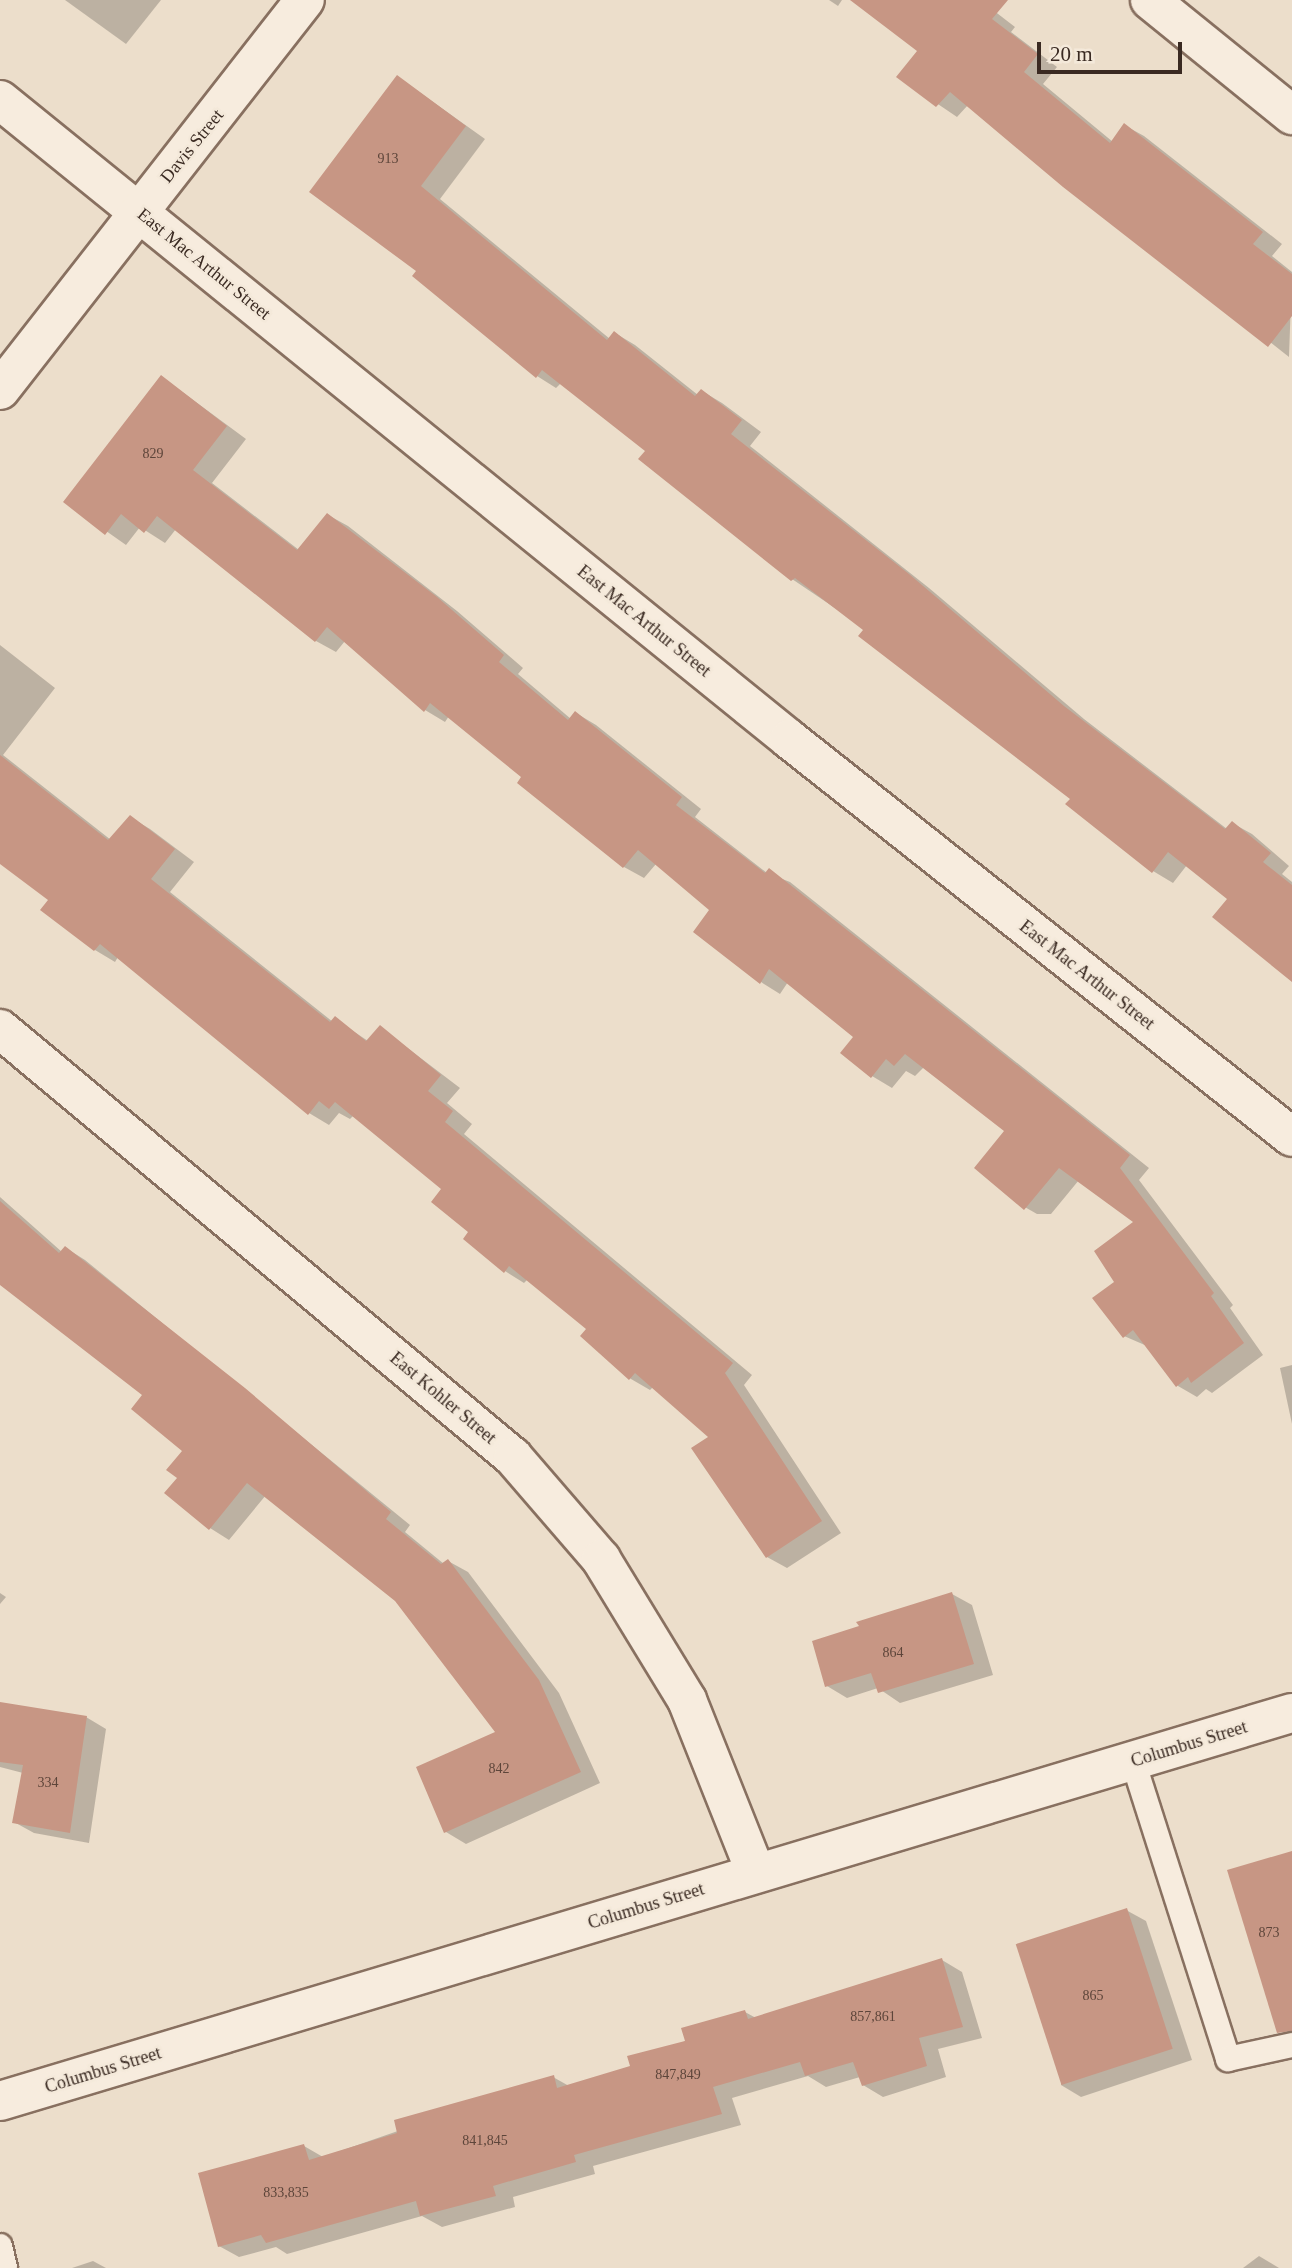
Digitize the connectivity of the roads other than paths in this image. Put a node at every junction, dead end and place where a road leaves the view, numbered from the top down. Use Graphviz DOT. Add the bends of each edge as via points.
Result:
graph roads {
  1 [pos="305,0"];
  2 [pos="1150,0"];
  3 [pos="0,100"];
  4 [pos="1292,115"];
  5 [pos="139,211"];
  6 [pos="0,390"];
  7 [pos="0,1029"];
  8 [pos="1292,1137"];
  9 [pos="1292,1713"];
  10 [pos="1133,1761"];
  11 [pos="756,1873"];
  12 [pos="1292,2045"];
  13 [pos="0,2101"];
  14 [pos="0,2246"];
  15 [pos="5,2268"];
  1 -- 5 [label="street, Davis Street"];
  2 -- 4 [label="street"];
  3 -- 5 [label="street, East Mac Arthur Street"];
  5 -- 6 [label="street, Davis Street"];
  5 -- 8 [label="street, East Mac Arthur Street" via="800,748"];
  7 -- 11 [label="street, East Kohler Street" via="513,1457 601,1559 687,1700"];
  9 -- 10 [label="street, Columbus Street"];
  10 -- 11 [label="street, Columbus Street"];
  10 -- 12 [label="lane" via="1228,2059"];
  11 -- 13 [label="street, Columbus Street"];
  14 -- 15 [label="lane"];
}
